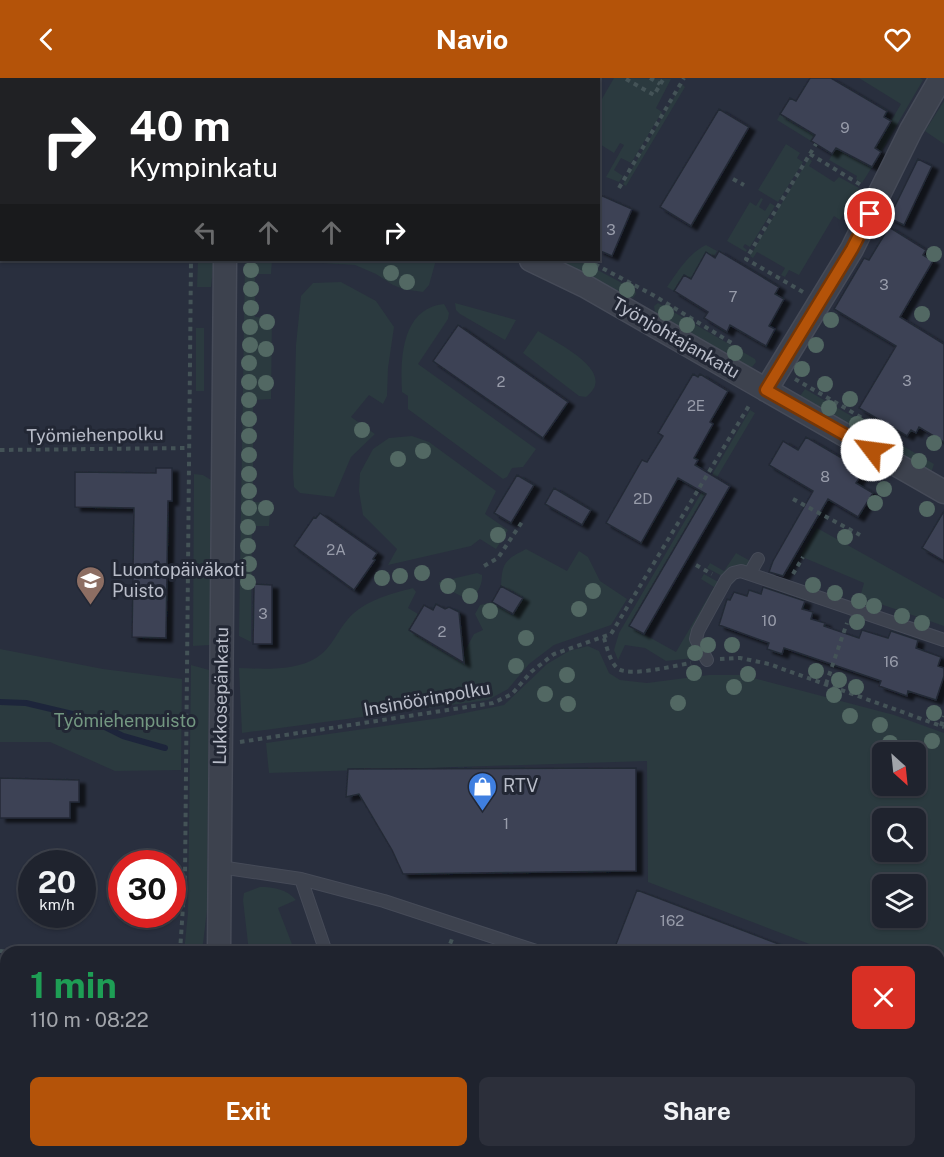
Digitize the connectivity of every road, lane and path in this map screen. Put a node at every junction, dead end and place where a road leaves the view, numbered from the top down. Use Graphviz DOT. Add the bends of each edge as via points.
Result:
graph roads {
  1 [pos="650,78"];
  2 [pos="664,78"];
  3 [pos="684,78"];
  4 [pos="941,78"];
  5 [pos="626,79"];
  6 [pos="660,84"];
  7 [pos="816,144"];
  8 [pos="810,154"];
  9 [pos="733,179"];
  10 [pos="744,185"];
  11 [pos="619,188"];
  12 [pos="878,196"];
  13 [pos="191,261"];
  14 [pos="225,261"];
  15 [pos="533,261"];
  16 [pos="589,261"];
  17 [pos="753,263"];
  18 [pos="750,269"];
  19 [pos="804,292"];
  20 [pos="742,349"];
  21 [pos="794,378"];
  22 [pos="760,393"];
  23 [pos="905,443"];
  24 [pos="189,448"];
  25 [pos="0,450"];
  26 [pos="944,492"];
  27 [pos="794,499"];
  28 [pos="524,519"];
  29 [pos="860,535"];
  30 [pos="758,559"];
  31 [pos="484,566"];
  32 [pos="750,573"];
  33 [pos="852,608"];
  34 [pos="603,638"];
  35 [pos="944,640"];
  36 [pos="707,660"];
  37 [pos="826,684"];
  38 [pos="944,716"];
  39 [pos="942,727"];
  40 [pos="237,742"];
  41 [pos="220,867"];
  42 [pos="300,879"];
  43 [pos="180,946"];
  44 [pos="219,946"];
  45 [pos="325,946"];
  46 [pos="521,946"];
  1 -- 6 [label="path"];
  2 -- 6 [label="path"];
  3 -- 11 [label="path"];
  4 -- 12 [label="street"];
  5 -- 6 [label="path" via="654,95"];
  7 -- 8 [label="path"];
  8 -- 12 [label="path"];
  8 -- 17 [label="path" via="746,259"];
  9 -- 10 [label="path"];
  12 -- 22 [label="street" via="852,249"];
  13 -- 24 [label="path"];
  14 -- 41 [label="street, Lukkosepänkatu"];
  15 -- 22 [label="street, Työnjohtajankatu" via="585,286"];
  16 -- 20 [label="path"];
  17 -- 18 [label="path"];
  17 -- 19 [label="path"];
  21 -- 23 [label="path"];
  22 -- 26 [label="street, Työnjohtajankatu"];
  22 -- 34 [label="path, Insinöörinpolku" via="616,628"];
  24 -- 25 [label="path, Työmiehenpolku"];
  24 -- 43 [label="path" via="185,875"];
  27 -- 29 [label="path"];
  28 -- 31 [label="path" via="498,558"];
  30 -- 32 [label="lane"];
  32 -- 33 [label="lane"];
  32 -- 36 [label="lane" via="733,573 726,580 698,631 696,639"];
  33 -- 35 [label="lane"];
  33 -- 37 [label="path"];
  34 -- 36 [label="path" via="614,664 622,671"];
  34 -- 40 [label="path, Insinöörinpolku" via="554,654 512,694 493,703"];
  36 -- 37 [label="path" via="740,658"];
  37 -- 39 [label="path"];
  38 -- 39 [label="path"];
  41 -- 42 [label="lane"];
  41 -- 44 [label="street, Lukkosepänkatu"];
  42 -- 45 [label="lane"];
  42 -- 46 [label="lane" via="384,901"];
}
